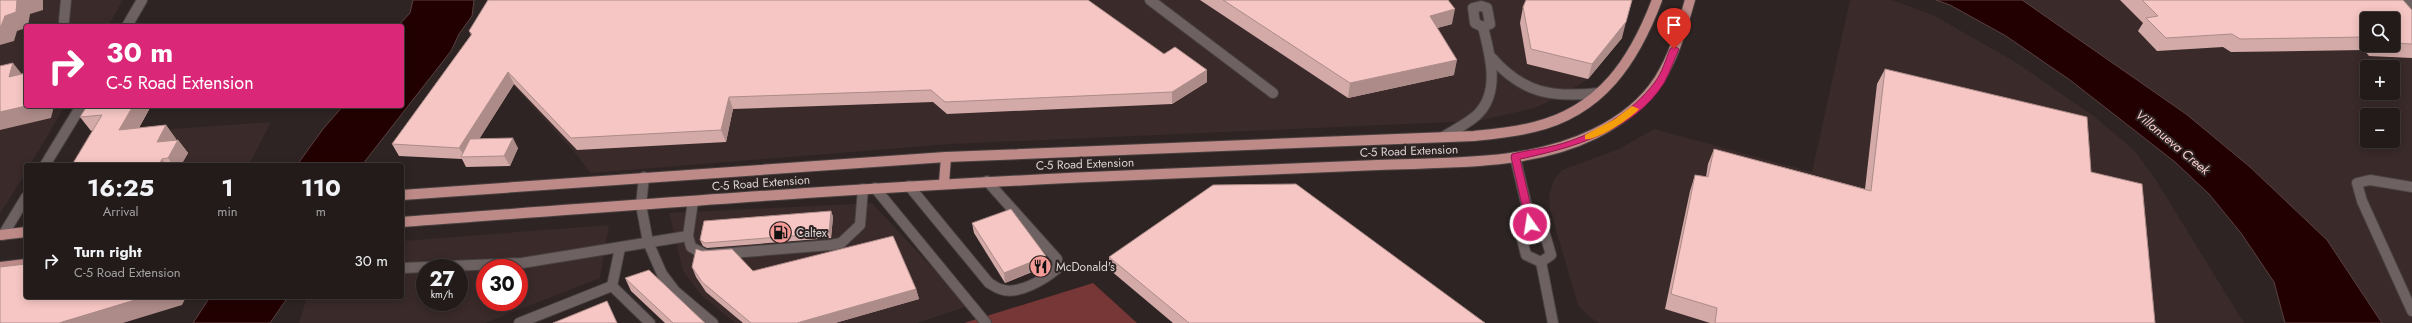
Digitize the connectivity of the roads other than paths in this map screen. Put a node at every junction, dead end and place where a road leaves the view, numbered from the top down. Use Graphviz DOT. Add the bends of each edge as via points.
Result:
graph roads {
  1 [pos="66,0"];
  2 [pos="142,0"];
  3 [pos="1150,0"];
  4 [pos="1690,0"];
  5 [pos="2393,0"];
  6 [pos="1656,2"];
  7 [pos="1481,3"];
  8 [pos="2412,4"];
  9 [pos="64,21"];
  10 [pos="128,24"];
  11 [pos="1483,27"];
  12 [pos="1491,57"];
  13 [pos="1273,93"];
  14 [pos="1599,93"];
  15 [pos="80,108"];
  16 [pos="1443,137"];
  17 [pos="946,157"];
  18 [pos="1515,157"];
  19 [pos="46,163"];
  20 [pos="644,177"];
  21 [pos="988,181"];
  22 [pos="944,183"];
  23 [pos="909,186"];
  24 [pos="2412,187"];
  25 [pos="875,188"];
  26 [pos="862,189"];
  27 [pos="404,195"];
  28 [pos="24,200"];
  29 [pos="693,202"];
  30 [pos="641,205"];
  31 [pos="404,222"];
  32 [pos="1530,224"];
  33 [pos="24,232"];
  34 [pos="1,235"];
  35 [pos="688,236"];
  36 [pos="648,242"];
  37 [pos="620,248"];
  38 [pos="1541,262"];
  39 [pos="24,264"];
  40 [pos="0,267"];
  41 [pos="404,268"];
  42 [pos="612,286"];
  43 [pos="2412,311"];
  44 [pos="519,323"];
  45 [pos="650,323"];
  46 [pos="714,323"];
  47 [pos="986,323"];
  48 [pos="1553,323"];
  1 -- 9 [label="street"];
  2 -- 10 [label="street"];
  3 -- 13 [label="street"];
  4 -- 18 [label="main road, C-5 Road Extension" via="1670,61 1660,82 1643,102 1618,121 1587,138 1559,148"];
  5 -- 8 [label="street"];
  6 -- 14 [label="main road, C-5 Road Extension" via="1626,68"];
  7 -- 11 [label="street" via="1487,8 1490,19 1490,24"];
  7 -- 11 [label="street" via="1473,8 1473,12 1475,23"];
  11 -- 12 [label="street"];
  12 -- 14 [label="street" via="1511,78 1540,92 1571,97"];
  12 -- 16 [label="street" via="1491,81 1485,106 1468,122"];
  14 -- 16 [label="main road, C-5 Road Extension" via="1564,117 1542,125 1490,134"];
  15 -- 19 [label="street"];
  16 -- 17 [label="main road, C-5 Road Extension"];
  17 -- 20 [label="main road, C-5 Road Extension"];
  17 -- 22 [label="main road"];
  18 -- 21 [label="main road, C-5 Road Extension" via="1464,162"];
  18 -- 32 [label="street"];
  20 -- 27 [label="main road, C-5 Road Extension"];
  20 -- 30 [label="street"];
  21 -- 22 [label="main road, C-5 Road Extension"];
  21 -- 23 [label="street" via="1057,259 1058,268 1051,275 1011,291 1001,290 989,283"];
  22 -- 23 [label="main road, C-5 Road Extension"];
  23 -- 25 [label="main road, C-5 Road Extension"];
  24 -- 43 [label="street" via="2370,180 2357,183 2362,200"];
  25 -- 26 [label="main road, C-5 Road Extension"];
  25 -- 47 [label="street"];
  26 -- 29 [label="main road, C-5 Road Extension"];
  26 -- 35 [label="street" via="860,225 840,243 706,255 691,247"];
  28 -- 34 [label="street"];
  29 -- 30 [label="main road, C-5 Road Extension"];
  29 -- 35 [label="street"];
  30 -- 31 [label="main road, C-5 Road Extension"];
  30 -- 36 [label="street"];
  32 -- 38 [label="street" via="1544,230 1551,255"];
  32 -- 38 [label="street" via="1520,231 1526,255"];
  33 -- 34 [label="main road"];
  35 -- 36 [label="street"];
  36 -- 37 [label="street"];
  36 -- 46 [label="street" via="662,274 675,291"];
  37 -- 41 [label="street" via="522,263"];
  37 -- 42 [label="street"];
  38 -- 48 [label="street"];
  39 -- 40 [label="main road"];
  42 -- 44 [label="street"];
  42 -- 45 [label="street"];
}
